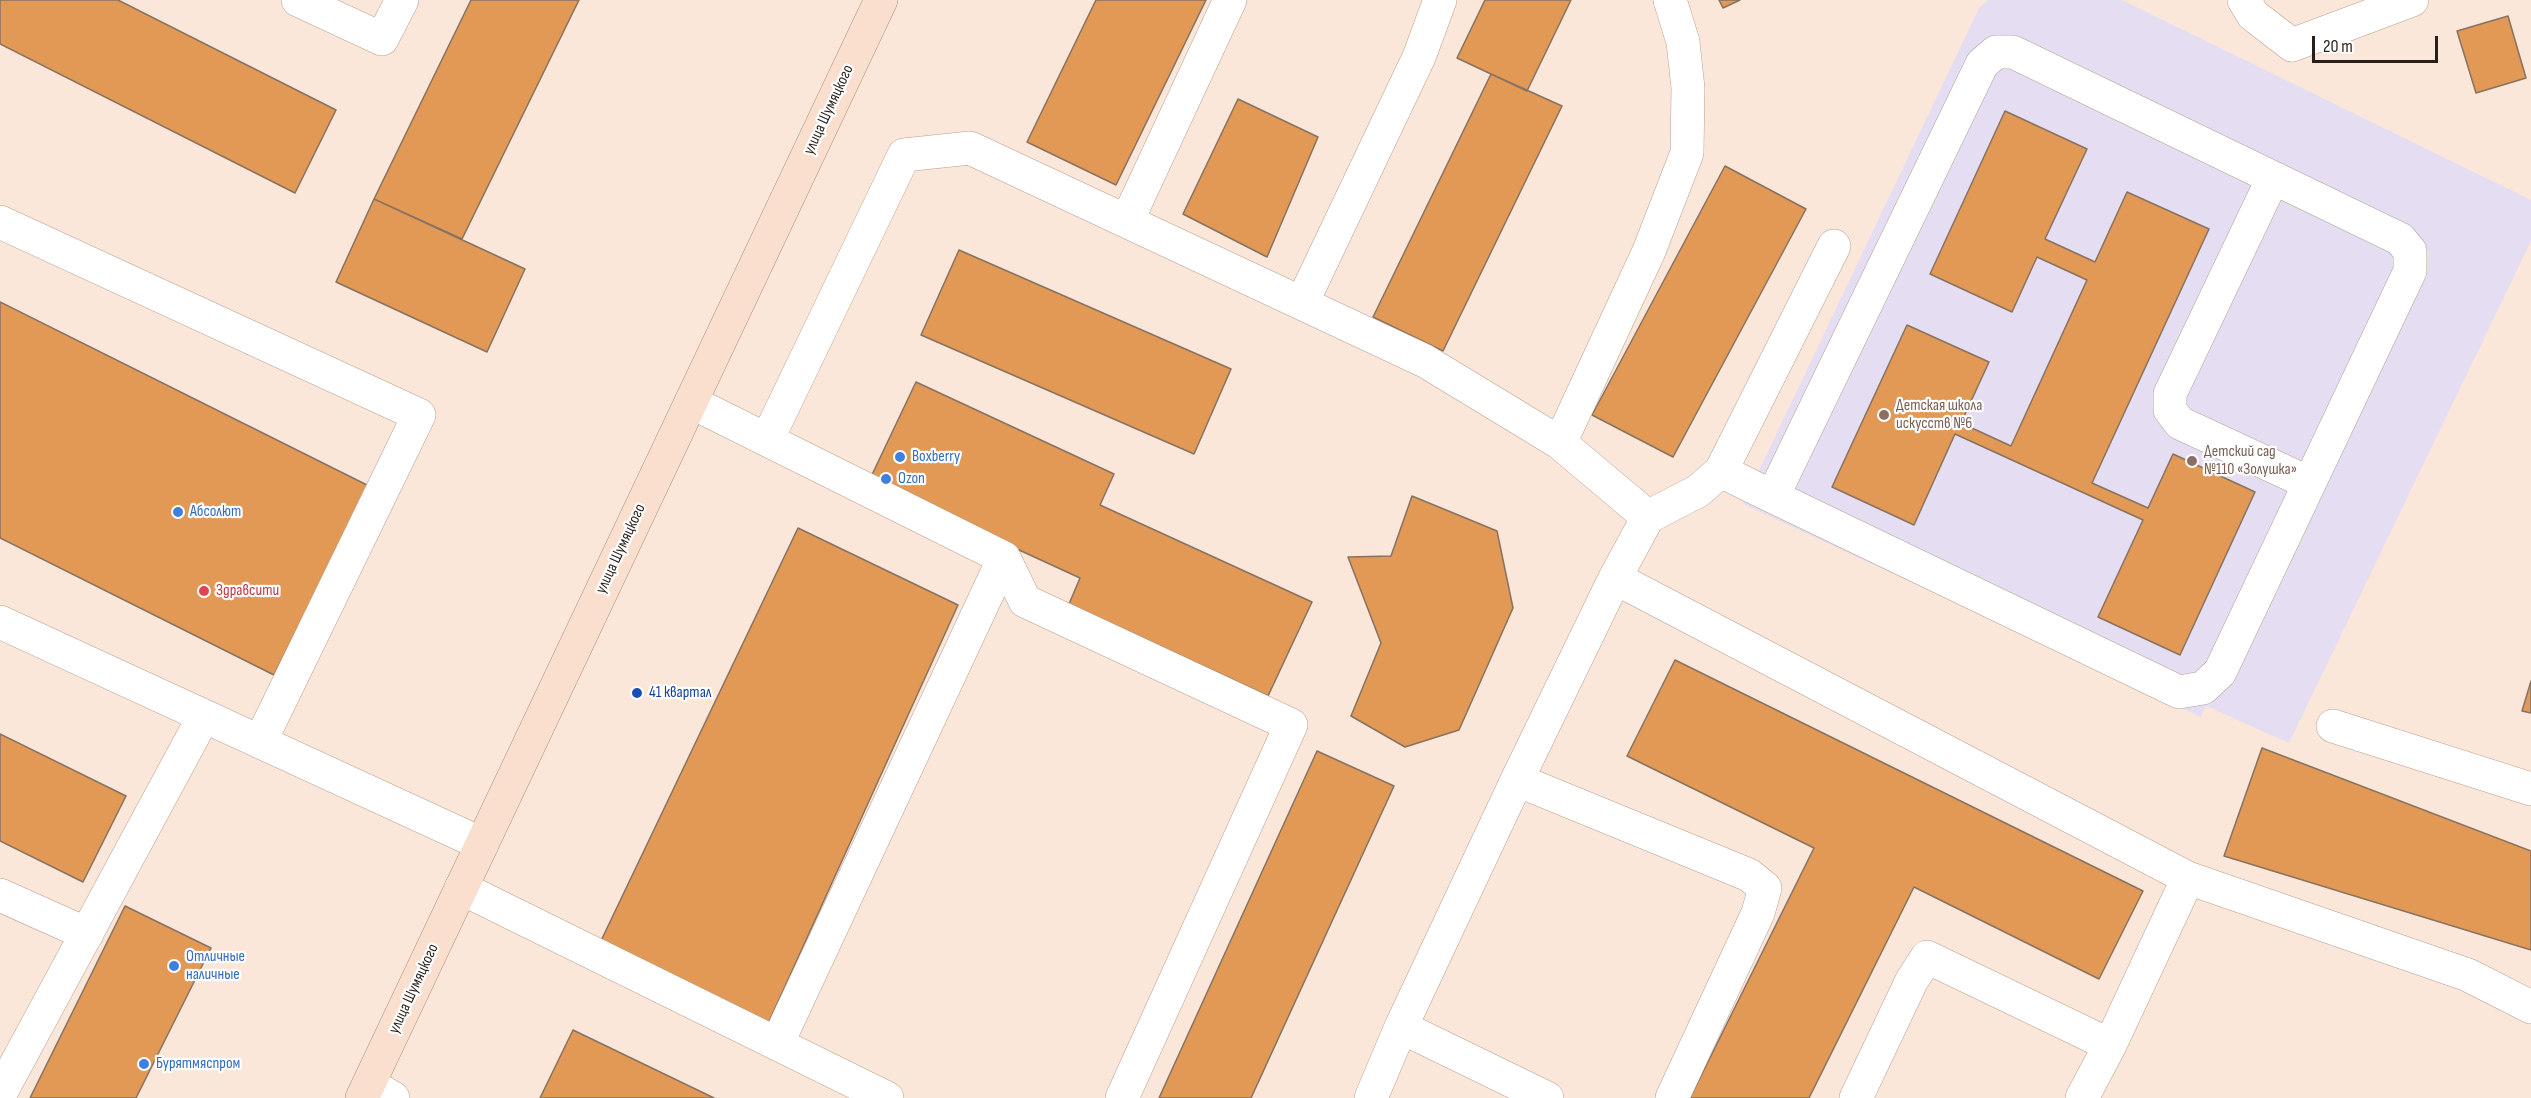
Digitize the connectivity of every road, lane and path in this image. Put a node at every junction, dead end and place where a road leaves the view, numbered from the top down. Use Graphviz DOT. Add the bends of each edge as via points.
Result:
graph roads {
  1 [pos="298,0"];
  2 [pos="402,0"];
  3 [pos="880,0"];
  4 [pos="1230,0"];
  5 [pos="1440,0"];
  6 [pos="1670,0"];
  7 [pos="2244,0"];
  8 [pos="2412,0"];
  9 [pos="2273,178"];
  10 [pos="1126,221"];
  11 [pos="0,222"];
  12 [pos="1834,246"];
  13 [pos="1302,303"];
  14 [pos="691,402"];
  15 [pos="767,440"];
  16 [pos="1560,443"];
  17 [pos="1721,471"];
  18 [pos="2309,483"];
  19 [pos="1773,496"];
  20 [pos="1648,517"];
  21 [pos="1004,558"];
  22 [pos="1615,578"];
  23 [pos="0,622"];
  24 [pos="204,716"];
  25 [pos="2332,726"];
  26 [pos="260,742"];
  27 [pos="1517,780"];
  28 [pos="2531,789"];
  29 [pos="482,844"];
  30 [pos="2188,878"];
  31 [pos="461,888"];
  32 [pos="0,895"];
  33 [pos="87,934"];
  34 [pos="2531,1007"];
  35 [pos="1401,1027"];
  36 [pos="777,1044"];
  37 [pos="2110,1045"];
  38 [pos="0,1094"];
  39 [pos="375,1094"];
  40 [pos="887,1098"];
  41 [pos="1122,1098"];
  42 [pos="1371,1098"];
  43 [pos="1547,1098"];
  44 [pos="1672,1098"];
  45 [pos="1856,1098"];
  46 [pos="2082,1098"];
  1 -- 2 [label="street" via="382,39"];
  3 -- 14 [label="main road, улица Шумяцкого"];
  4 -- 10 [label="street"];
  5 -- 13 [label="street" via="1419,57"];
  6 -- 16 [label="street" via="1683,42 1688,153 1649,251"];
  7 -- 8 [label="street" via="2253,15 2292,45"];
  9 -- 18 [label="street" via="2400,239 2410,251 2410,271"];
  9 -- 18 [label="street" via="2170,394 2170,410 2180,423"];
  9 -- 19 [label="street" via="2013,52 1995,52 1982,64"];
  10 -- 13 [label="street"];
  10 -- 15 [label="street" via="970,148 904,155"];
  11 -- 26 [label="street" via="419,415"];
  12 -- 17 [label="street"];
  13 -- 16 [label="street" via="1425,360"];
  14 -- 15 [label="street"];
  14 -- 29 [label="main road, улица Шумяцкого"];
  15 -- 21 [label="street"];
  16 -- 20 [label="street"];
  17 -- 19 [label="street"];
  17 -- 20 [label="street" via="1698,491"];
  18 -- 19 [label="street" via="2220,672 2203,688 2179,692"];
  20 -- 22 [label="street"];
  21 -- 36 [label="street"];
  21 -- 41 [label="street" via="1025,601 1291,725"];
  22 -- 27 [label="street"];
  22 -- 30 [label="street"];
  23 -- 24 [label="street"];
  24 -- 26 [label="street"];
  24 -- 33 [label="street"];
  25 -- 28 [label="street"];
  26 -- 29 [label="street"];
  27 -- 35 [label="street"];
  27 -- 44 [label="street" via="1749,874 1765,888 1758,913"];
  29 -- 31 [label="main road, улица Шумяцкого"];
  30 -- 34 [label="street" via="2469,975"];
  30 -- 37 [label="street"];
  31 -- 36 [label="street"];
  31 -- 39 [label="main road, улица Шумяцкого"];
  32 -- 33 [label="street"];
  33 -- 38 [label="street"];
  35 -- 42 [label="street"];
  35 -- 43 [label="street"];
  36 -- 40 [label="street"];
  37 -- 45 [label="street" via="1926,957"];
  37 -- 46 [label="street"];
}
